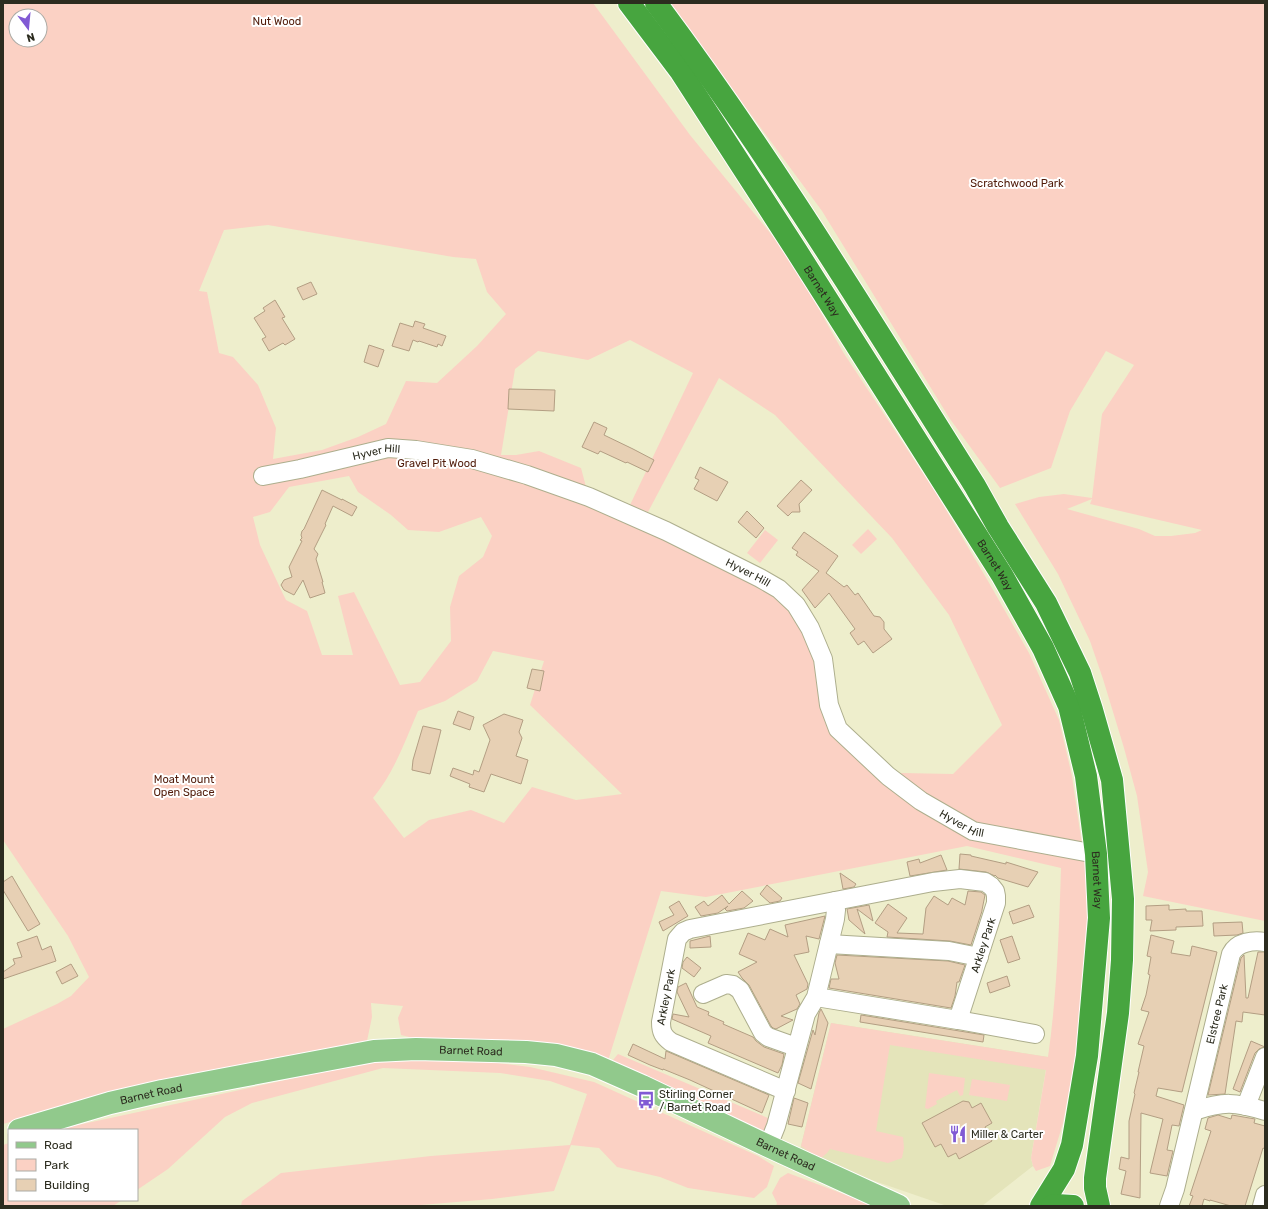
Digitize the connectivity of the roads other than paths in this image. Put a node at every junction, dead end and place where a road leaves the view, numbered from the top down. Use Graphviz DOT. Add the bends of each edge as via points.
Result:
graph roads {
  1 [pos="629,3"];
  2 [pos="656,3"];
  3 [pos="263,476"];
  4 [pos="1096,854"];
  5 [pos="1120,861"];
  6 [pos="835,902"];
  7 [pos="1265,942"];
  8 [pos="829,944"];
  9 [pos="979,957"];
  10 [pos="704,994"];
  11 [pos="816,997"];
  12 [pos="958,1020"];
  13 [pos="1035,1034"];
  14 [pos="796,1047"];
  15 [pos="1265,1057"];
  16 [pos="786,1091"];
  17 [pos="1246,1106"];
  18 [pos="1194,1111"];
  19 [pos="1265,1111"];
  20 [pos="22,1129"];
  21 [pos="768,1146"];
  22 [pos="1265,1195"];
  23 [pos="899,1206"];
  24 [pos="1041,1206"];
  25 [pos="1052,1206"];
  26 [pos="1073,1206"];
  27 [pos="1099,1206"];
  28 [pos="1169,1206"];
  29 [pos="1262,1206"];
  1 -- 4 [label="highway, Barnet Way" via="682,72 1002,574 1043,648 1069,706 1086,776"];
  2 -- 5 [label="highway, Barnet Way" via="694,54 816,233 1046,603 1080,673 1092,710 1112,780"];
  3 -- 4 [label="street, Hyver Hill" via="388,448 416,450 472,459 527,475 584,495 666,531 760,578 779,589 796,605 810,628 823,659 829,705 838,729 888,776 921,801 973,831"];
  4 -- 5 [label="street, Hyver Hill" via="1110,855"];
  4 -- 24 [label="highway, Barnet Way" via="1099,918 1088,1056 1068,1160"];
  5 -- 27 [label="highway, Barnet Way" via="1123,899 1122,960 1118,1013 1095,1178"];
  6 -- 8 [label="street" via="835,919"];
  6 -- 9 [label="street, Arkley Park" via="949,880 985,882 995,891 996,903"];
  6 -- 16 [label="street, Arkley Park" via="690,929 683,932 678,939 661,1022 664,1037"];
  7 -- 18 [label="street, Elstree Park" via="1238,946 1231,954"];
  8 -- 9 [label="street" via="949,951"];
  8 -- 11 [label="street"];
  9 -- 12 [label="street, Arkley Park"];
  10 -- 14 [label="street" via="726,984 733,985 740,990 763,1033"];
  11 -- 12 [label="street"];
  11 -- 14 [label="street" via="806,1014"];
  12 -- 13 [label="street"];
  14 -- 16 [label="street"];
  15 -- 17 [label="street"];
  16 -- 21 [label="street"];
  17 -- 18 [label="street" via="1224,1104"];
  17 -- 19 [label="street"];
  18 -- 28 [label="street, Elstree Park"];
  20 -- 21 [label="main road, Barnet Road" via="110,1103 162,1091 366,1052 416,1049 502,1050 556,1055 592,1064"];
  21 -- 23 [label="main road, Barnet Road"];
  22 -- 29 [label="street"];
  25 -- 26 [label="highway"];
}
